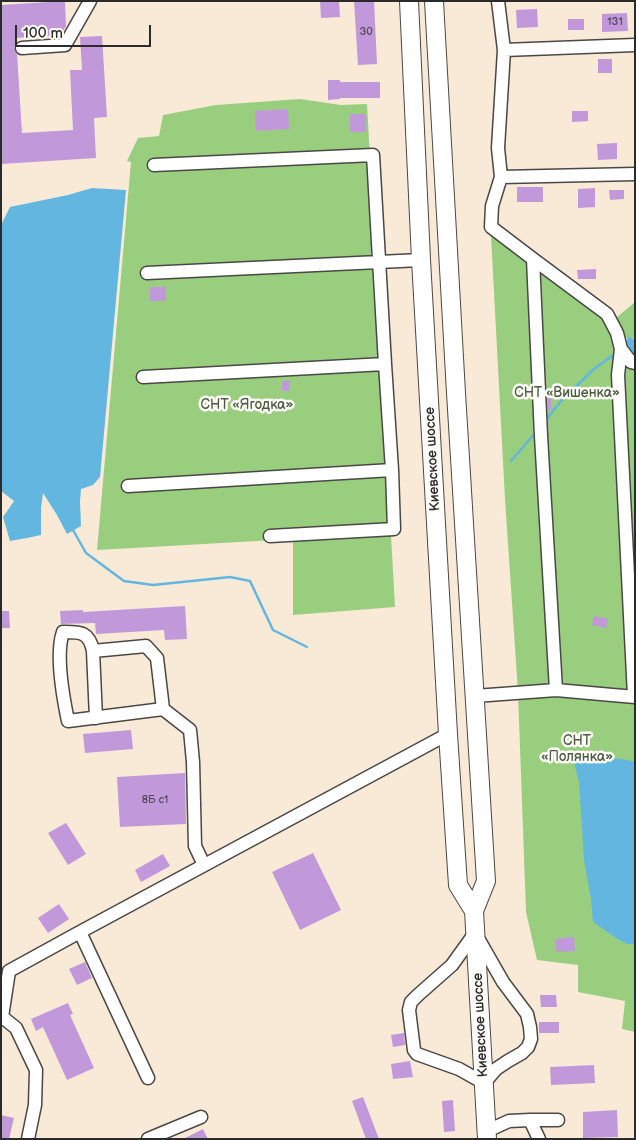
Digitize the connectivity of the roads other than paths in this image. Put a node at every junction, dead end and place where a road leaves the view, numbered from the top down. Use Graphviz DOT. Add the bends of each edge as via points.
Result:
graph roads {
  1 [pos="90,1"];
  2 [pos="409,1"];
  3 [pos="434,1"];
  4 [pos="498,1"];
  5 [pos="635,45"];
  6 [pos="22,48"];
  7 [pos="504,50"];
  8 [pos="154,165"];
  9 [pos="635,174"];
  10 [pos="502,177"];
  11 [pos="421,260"];
  12 [pos="533,260"];
  13 [pos="380,262"];
  14 [pos="147,273"];
  15 [pos="620,348"];
  16 [pos="635,363"];
  17 [pos="385,364"];
  18 [pos="143,378"];
  19 [pos="392,470"];
  20 [pos="128,486"];
  21 [pos="270,536"];
  22 [pos="93,651"];
  23 [pos="556,690"];
  24 [pos="475,696"];
  25 [pos="634,697"];
  26 [pos="163,709"];
  27 [pos="96,718"];
  28 [pos="448,734"];
  29 [pos="204,865"];
  30 [pos="474,911"];
  31 [pos="80,932"];
  32 [pos="475,933"];
  33 [pos="2,1017"];
  34 [pos="148,1078"];
  35 [pos="484,1083"];
  36 [pos="201,1117"];
  37 [pos="530,1120"];
  38 [pos="558,1120"];
  39 [pos="487,1135"];
  40 [pos="28,1139"];
  41 [pos="148,1139"];
  42 [pos="539,1139"];
  1 -- 6 [label="street" via="66,45"];
  2 -- 11 [label="highway, Киевское шоссе"];
  3 -- 24 [label="highway, Киевское шоссе"];
  4 -- 7 [label="street"];
  5 -- 7 [label="street"];
  7 -- 10 [label="street" via="498,148"];
  8 -- 13 [label="street" via="373,155"];
  9 -- 10 [label="street"];
  10 -- 12 [label="street" via="492,206 491,227"];
  11 -- 13 [label="street"];
  11 -- 28 [label="highway, Киевское шоссе"];
  12 -- 15 [label="street" via="607,314 617,333"];
  12 -- 23 [label="street"];
  13 -- 14 [label="street"];
  13 -- 17 [label="street"];
  15 -- 16 [label="street"];
  15 -- 25 [label="street" via="618,376"];
  17 -- 18 [label="street"];
  17 -- 19 [label="street"];
  19 -- 20 [label="street"];
  19 -- 21 [label="street" via="394,529"];
  22 -- 26 [label="street" via="146,646 156,658"];
  22 -- 27 [label="street"];
  22 -- 27 [label="street" via="86,635 63,632 59,666 68,721"];
  23 -- 24 [label="street"];
  23 -- 25 [label="street"];
  24 -- 30 [label="highway, Киевское шоссе" via="486,882"];
  26 -- 27 [label="street"];
  26 -- 29 [label="street" via="190,730 196,846"];
  28 -- 29 [label="street"];
  28 -- 30 [label="highway, Киевское шоссе" via="458,885"];
  29 -- 31 [label="street"];
  30 -- 32 [label="highway, Киевское шоссе"];
  31 -- 33 [label="street" via="9,971"];
  31 -- 34 [label="street"];
  32 -- 35 [label="highway, Киевское шоссе"];
  32 -- 35 [label="street" via="526,1014 531,1039 522,1053 496,1069"];
  32 -- 35 [label="street" via="452,965 411,1002 409,1010 414,1050 418,1054 459,1069"];
  33 -- 40 [label="street" via="16,1028 36,1070 35,1105"];
  35 -- 39 [label="highway, Киевское шоссе"];
  36 -- 41 [label="street"];
  37 -- 38 [label="street"];
  37 -- 39 [label="street" via="509,1121"];
  37 -- 42 [label="street"];
}
